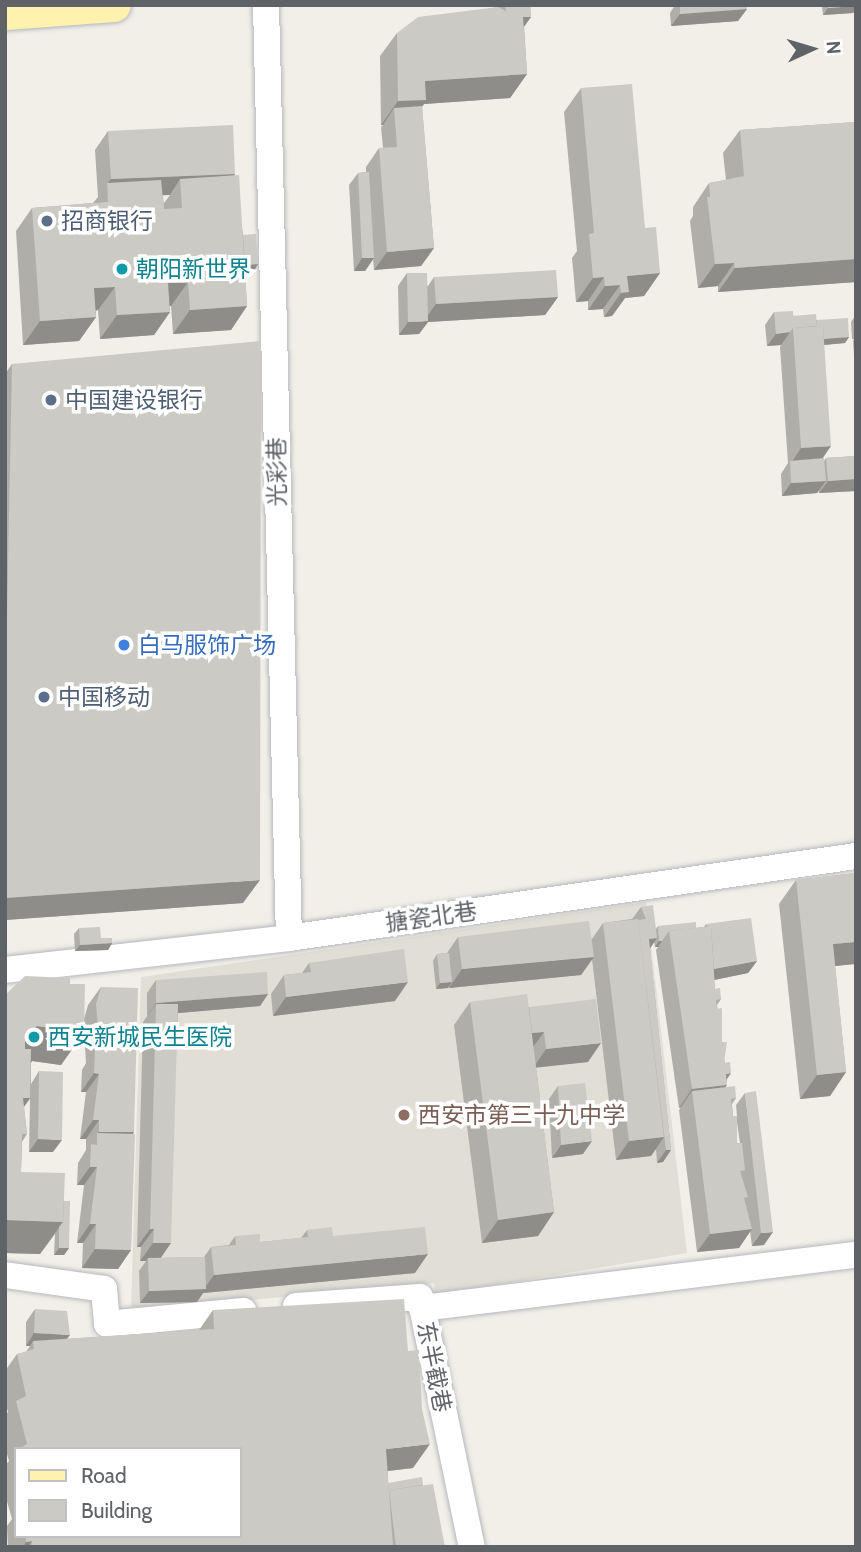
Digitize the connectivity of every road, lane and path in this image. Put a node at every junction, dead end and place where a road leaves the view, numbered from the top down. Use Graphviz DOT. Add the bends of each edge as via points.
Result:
graph roads {
  1 [pos="114,5"];
  2 [pos="266,5"];
  3 [pos="5,13"];
  4 [pos="856,856"];
  5 [pos="289,938"];
  6 [pos="5,970"];
  7 [pos="856,1255"];
  8 [pos="5,1275"];
  9 [pos="422,1308"];
  10 [pos="472,1547"];
  1 -- 3 [label="main road"];
  2 -- 5 [label="street, 光彩巷"];
  4 -- 5 [label="street, 搪瓷北巷"];
  5 -- 6 [label="street, 搪瓷北巷"];
  7 -- 9 [label="street"];
  8 -- 9 [label="street, 东半截巷" via="104,1289 107,1324 419,1297"];
  9 -- 10 [label="street, 东半截巷"];
}
